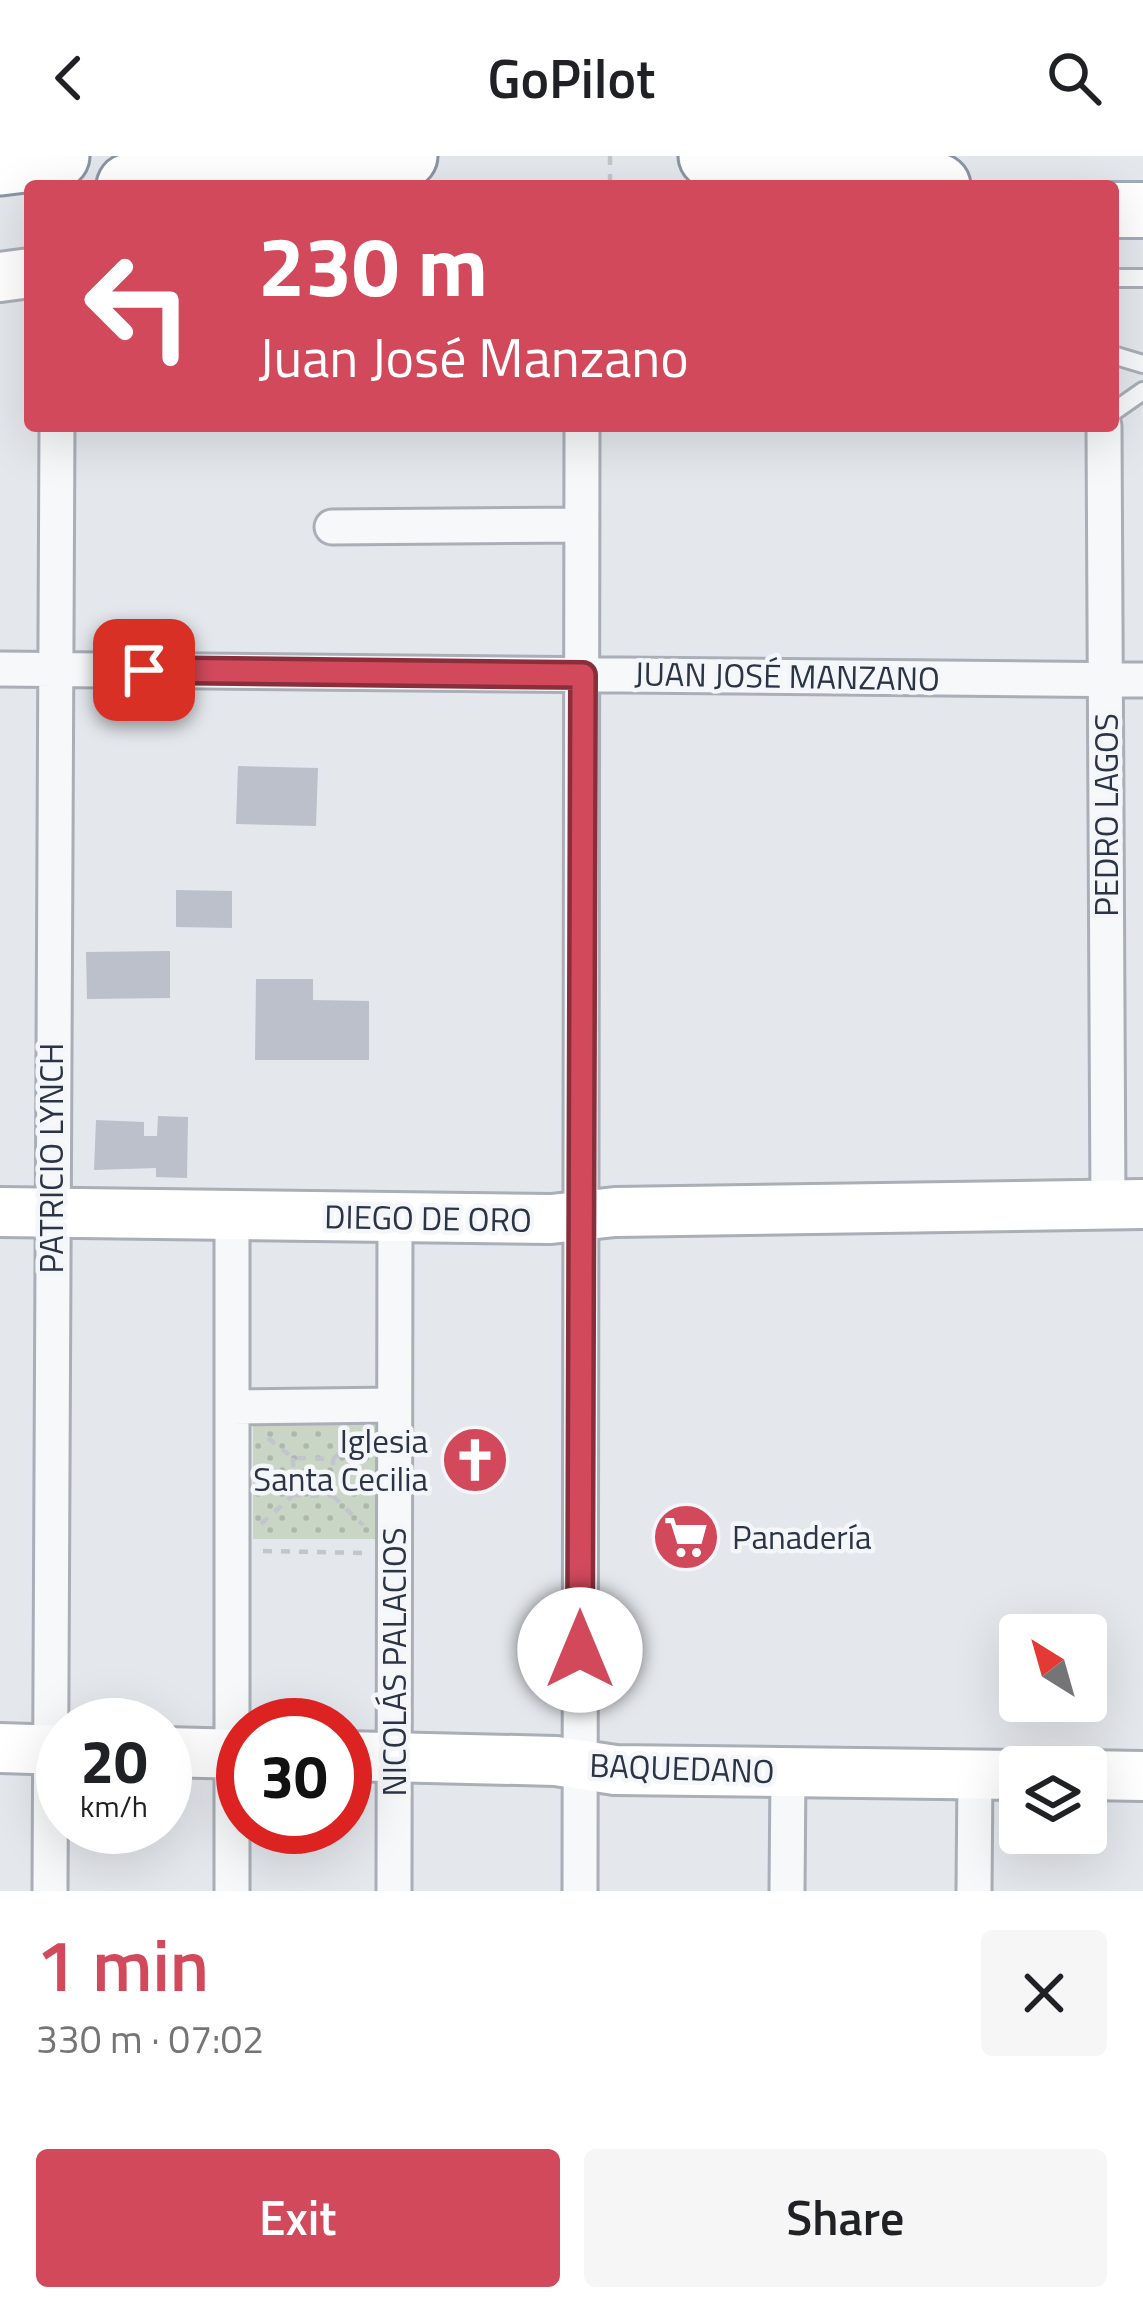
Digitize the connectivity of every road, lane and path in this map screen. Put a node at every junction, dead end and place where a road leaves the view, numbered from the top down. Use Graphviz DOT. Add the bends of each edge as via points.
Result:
graph roads {
  1 [pos="56,156"];
  2 [pos="711,156"];
  3 [pos="384,158"];
  4 [pos="0,163"];
  5 [pos="184,180"];
  6 [pos="893,180"];
  7 [pos="57,432"];
  8 [pos="582,432"];
  9 [pos="1104,432"];
  10 [pos="582,525"];
  11 [pos="332,527"];
  12 [pos="0,669"];
  13 [pos="55,670"];
  14 [pos="583,675"];
  15 [pos="1106,679"];
  16 [pos="1143,680"];
  17 [pos="1125,1204"];
  18 [pos="0,1213"];
  19 [pos="50,1214"];
  20 [pos="232,1216"];
  21 [pos="580,1216"];
  22 [pos="395,1217"];
  23 [pos="394,1405"];
  24 [pos="232,1407"];
  25 [pos="293,1458"];
  26 [pos="334,1459"];
  27 [pos="292,1495"];
  28 [pos="333,1496"];
  29 [pos="232,1550"];
  30 [pos="394,1554"];
  31 [pos="56,1698"];
  32 [pos="236,1698"];
  33 [pos="0,1748"];
  34 [pos="36,1749"];
  35 [pos="372,1757"];
  36 [pos="394,1757"];
  37 [pos="580,1765"];
  38 [pos="788,1772"];
  39 [pos="997,1774"];
  40 [pos="1107,1775"];
  41 [pos="1143,1776"];
  42 [pos="52,1854"];
  43 [pos="233,1854"];
  44 [pos="50,1891"];
  45 [pos="232,1891"];
  46 [pos="394,1891"];
  47 [pos="580,1891"];
  48 [pos="787,1891"];
  49 [pos="974,1891"];
  1 -- 4 [label="highway"];
  2 -- 6 [label="highway"];
  3 -- 5 [label="highway"];
  7 -- 13 [label="street, PATRICIO LYNCH"];
  8 -- 10 [label="street"];
  9 -- 15 [label="street, PEDRO LAGOS"];
  10 -- 11 [label="street"];
  10 -- 14 [label="street"];
  12 -- 13 [label="street, JUAN JOSÉ MANZANO"];
  13 -- 14 [label="street, JUAN JOSÉ MANZANO"];
  13 -- 19 [label="street, PATRICIO LYNCH"];
  14 -- 15 [label="street, JUAN JOSÉ MANZANO"];
  14 -- 21 [label="street"];
  15 -- 16 [label="street, JUAN JOSÉ MANZANO"];
  15 -- 17 [label="street, PEDRO LAGOS"];
  17 -- 21 [label="street, DIEGO DE ORO"];
  18 -- 19 [label="street, DIEGO DE ORO"];
  19 -- 20 [label="street, DIEGO DE ORO"];
  19 -- 31 [label="street, PATRICIO LYNCH"];
  20 -- 22 [label="street, DIEGO DE ORO"];
  20 -- 24 [label="street"];
  21 -- 22 [label="street, DIEGO DE ORO"];
  21 -- 37 [label="street"];
  22 -- 23 [label="street, NICOLÁS PALACIOS"];
  23 -- 24 [label="street"];
  23 -- 30 [label="street, NICOLÁS PALACIOS"];
  24 -- 29 [label="street"];
  25 -- 27 [label="path"];
  26 -- 28 [label="path"];
  27 -- 28 [label="path"];
  27 -- 29 [label="path"];
  28 -- 30 [label="path"];
  29 -- 30 [label="path"];
  29 -- 32 [label="street"];
  30 -- 36 [label="street, NICOLÁS PALACIOS"];
  33 -- 34 [label="street"];
  35 -- 36 [label="street, BAQUEDANO"];
  36 -- 37 [label="street, BAQUEDANO"];
  36 -- 46 [label="street, NICOLÁS PALACIOS"];
  37 -- 38 [label="street, BAQUEDANO"];
  37 -- 47 [label="street"];
  38 -- 39 [label="street, BAQUEDANO"];
  38 -- 48 [label="street"];
  39 -- 49 [label="street"];
  40 -- 41 [label="street"];
  42 -- 44 [label="street, PATRICIO LYNCH"];
  43 -- 45 [label="street"];
}
